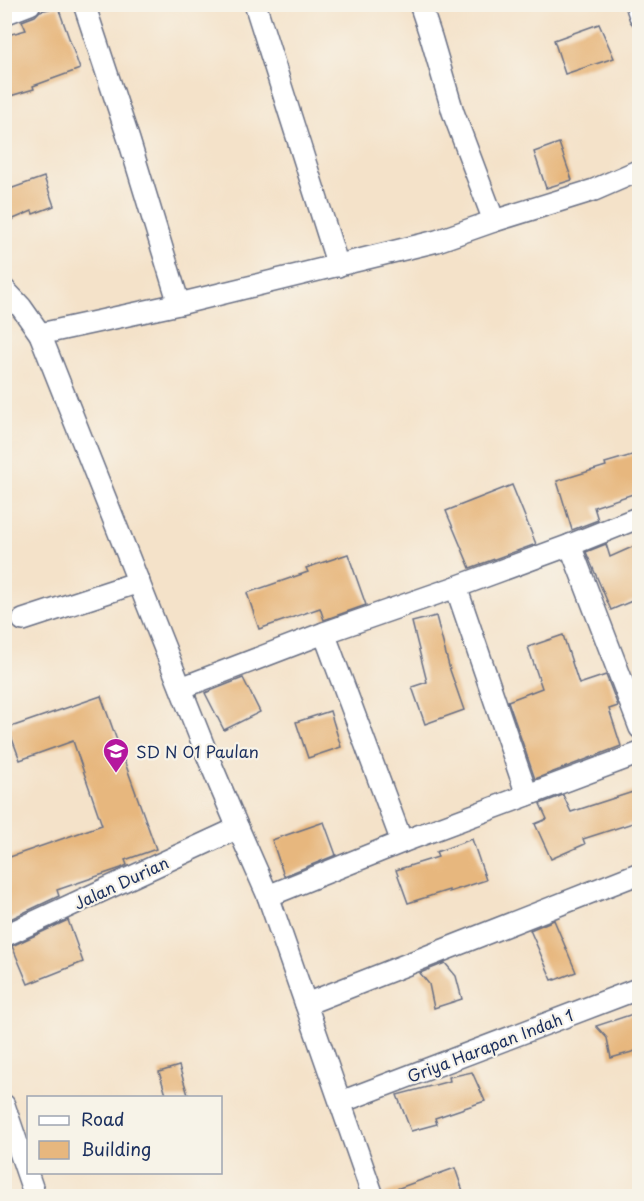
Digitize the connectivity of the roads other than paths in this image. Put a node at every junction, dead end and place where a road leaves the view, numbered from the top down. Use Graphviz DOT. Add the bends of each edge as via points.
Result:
graph roads {
  1 [pos="30,4"];
  2 [pos="84,4"];
  3 [pos="255,4"];
  4 [pos="420,4"];
  5 [pos="636,4"];
  6 [pos="4,15"];
  7 [pos="639,16"];
  8 [pos="639,170"];
  9 [pos="494,221"];
  10 [pos="338,266"];
  11 [pos="4,289"];
  12 [pos="179,304"];
  13 [pos="40,333"];
  14 [pos="639,517"];
  15 [pos="570,545"];
  16 [pos="139,582"];
  17 [pos="456,587"];
  18 [pos="23,620"];
  19 [pos="324,633"];
  20 [pos="181,688"];
  21 [pos="639,728"];
  22 [pos="639,753"];
  23 [pos="527,795"];
  24 [pos="238,828"];
  25 [pos="402,842"];
  26 [pos="639,873"];
  27 [pos="268,896"];
  28 [pos="4,936"];
  29 [pos="639,987"];
  30 [pos="306,1004"];
  31 [pos="341,1102"];
  32 [pos="4,1105"];
  33 [pos="27,1173"];
  34 [pos="27,1174"];
  35 [pos="35,1197"];
  36 [pos="374,1197"];
  1 -- 6 [label="street"];
  2 -- 12 [label="street"];
  3 -- 10 [label="street"];
  4 -- 9 [label="street" via="453,112"];
  5 -- 7 [label="street"];
  8 -- 9 [label="street" via="594,190"];
  9 -- 10 [label="street" via="437,241"];
  10 -- 12 [label="street"];
  11 -- 13 [label="street"];
  12 -- 13 [label="street"];
  13 -- 16 [label="street"];
  14 -- 15 [label="street"];
  15 -- 17 [label="street"];
  15 -- 21 [label="street"];
  16 -- 18 [label="street"];
  16 -- 20 [label="street"];
  17 -- 19 [label="street"];
  17 -- 23 [label="street"];
  19 -- 20 [label="street"];
  19 -- 25 [label="street"];
  20 -- 24 [label="street"];
  22 -- 23 [label="street"];
  23 -- 25 [label="street"];
  24 -- 27 [label="street"];
  24 -- 28 [label="street, Jalan Durian"];
  25 -- 27 [label="street"];
  26 -- 30 [label="street"];
  27 -- 30 [label="street"];
  29 -- 31 [label="street, Griya Harapan Indah 1"];
  30 -- 31 [label="street"];
  31 -- 36 [label="street"];
  32 -- 33 [label="street"];
  34 -- 35 [label="street"];
}
